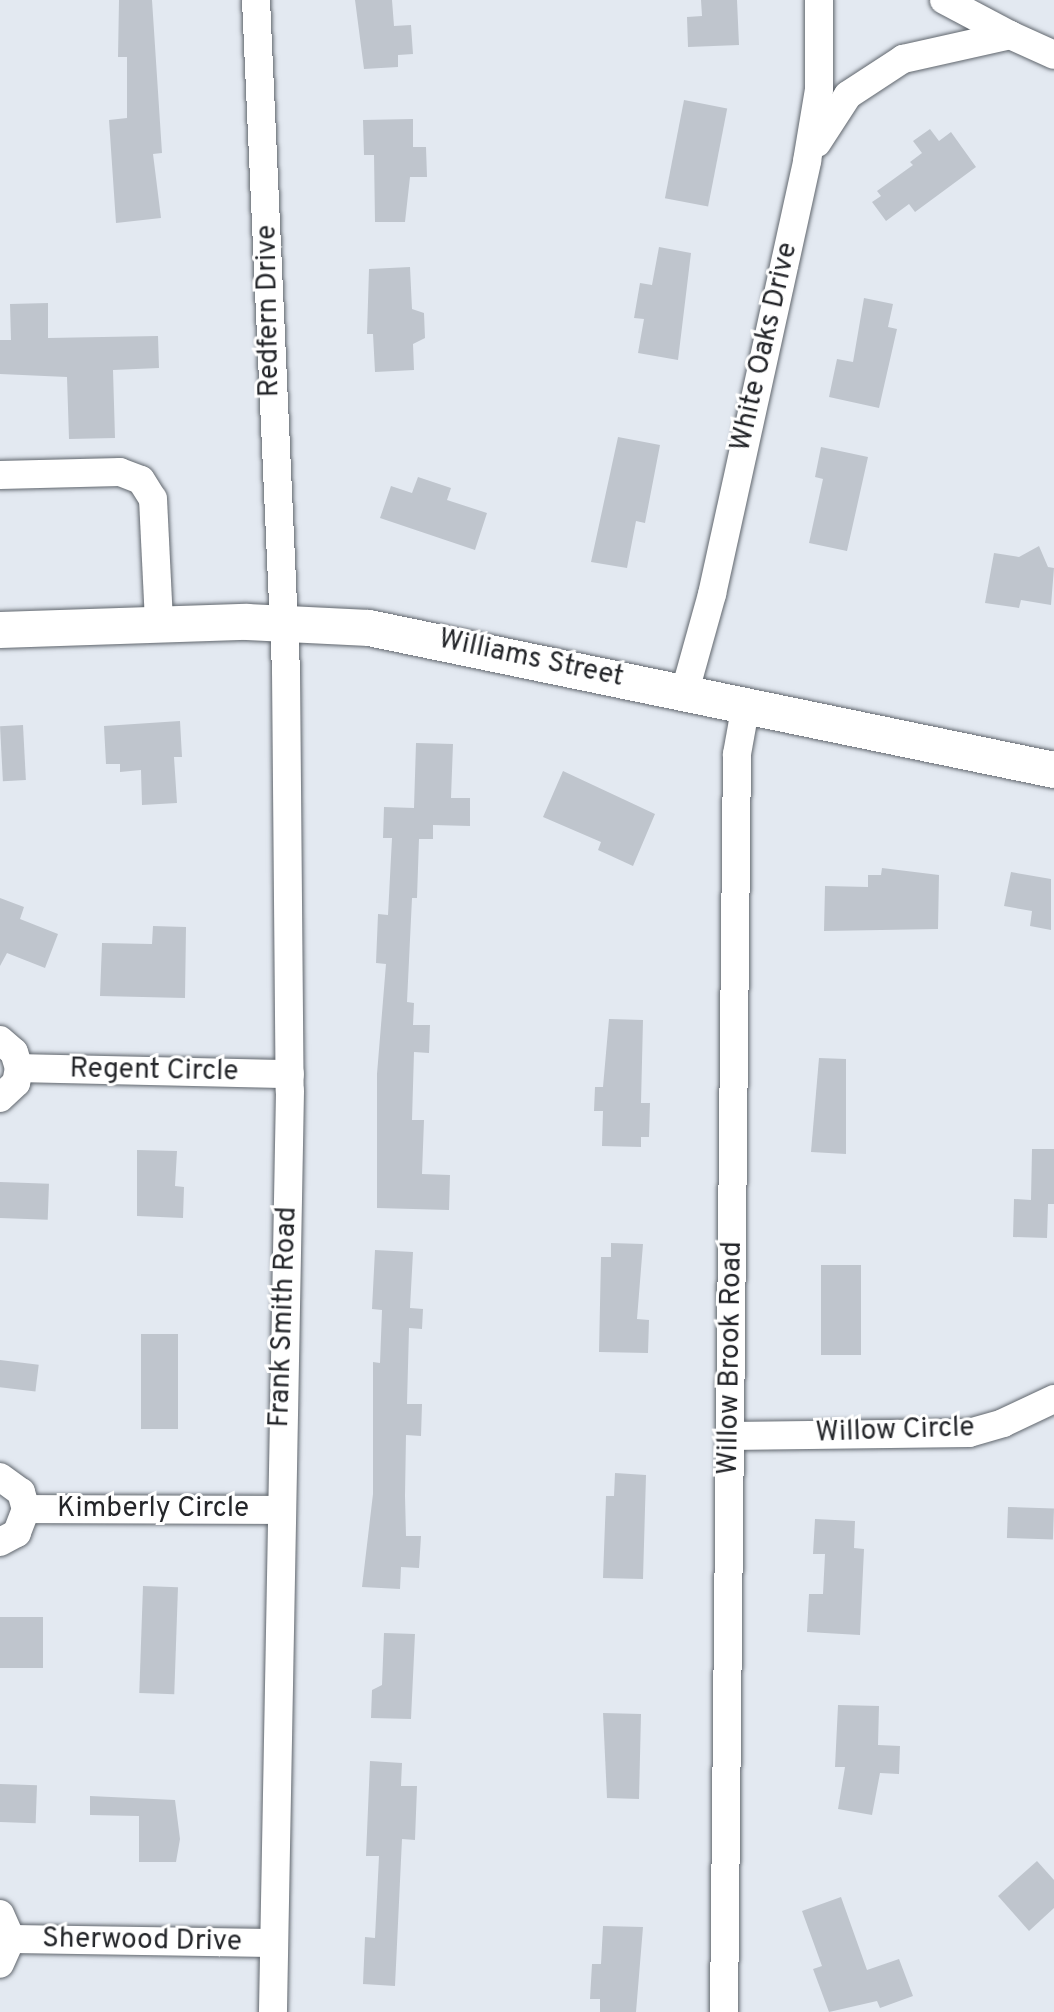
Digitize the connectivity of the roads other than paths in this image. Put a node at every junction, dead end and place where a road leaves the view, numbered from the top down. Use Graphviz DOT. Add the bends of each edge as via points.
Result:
graph roads {
  1 [pos="256,0"];
  2 [pos="819,0"];
  3 [pos="944,0"];
  4 [pos="1010,35"];
  5 [pos="1054,55"];
  6 [pos="807,161"];
  7 [pos="0,475"];
  8 [pos="159,623"];
  9 [pos="282,623"];
  10 [pos="0,630"];
  11 [pos="685,691"];
  12 [pos="746,704"];
  13 [pos="1054,770"];
  14 [pos="0,1040"];
  15 [pos="19,1068"];
  16 [pos="290,1074"];
  17 [pos="0,1098"];
  18 [pos="1054,1399"];
  19 [pos="730,1436"];
  20 [pos="0,1477"];
  21 [pos="26,1509"];
  22 [pos="279,1510"];
  23 [pos="0,1542"];
  24 [pos="4,1939"];
  25 [pos="273,1943"];
  26 [pos="273,2012"];
  27 [pos="724,2012"];
  1 -- 9 [label="street, Redfern Drive"];
  2 -- 6 [label="street, White Oaks Drive" via="819,89"];
  3 -- 4 [label="street"];
  4 -- 5 [label="street"];
  4 -- 6 [label="street" via="960,43 888,66 848,95"];
  6 -- 11 [label="street, White Oaks Drive" via="712,594"];
  7 -- 8 [label="street" via="120,472 141,480 153,499"];
  8 -- 9 [label="main road, Williams Street"];
  8 -- 10 [label="main road, Williams Street"];
  9 -- 11 [label="main road, Williams Street" via="413,634"];
  9 -- 16 [label="street, Frank Smith Road"];
  11 -- 12 [label="main road, Williams Street"];
  12 -- 13 [label="main road, Williams Street"];
  12 -- 19 [label="street, Willow Brook Road" via="737,754"];
  14 -- 15 [label="street" via="14,1052"];
  15 -- 16 [label="street, Regent Circle"];
  15 -- 17 [label="street" via="12,1089"];
  16 -- 22 [label="street, Frank Smith Road"];
  18 -- 19 [label="street, Willow Circle" via="969,1433"];
  19 -- 27 [label="street, Willow Brook Road"];
  20 -- 21 [label="street, Kimberly Circle" via="21,1492"];
  21 -- 22 [label="street, Kimberly Circle"];
  21 -- 23 [label="street, Kimberly Circle" via="17,1533"];
  22 -- 25 [label="street, Frank Smith Road"];
  24 -- 25 [label="street, Sherwood Drive"];
  25 -- 26 [label="street, Frank Smith Road"];
}
